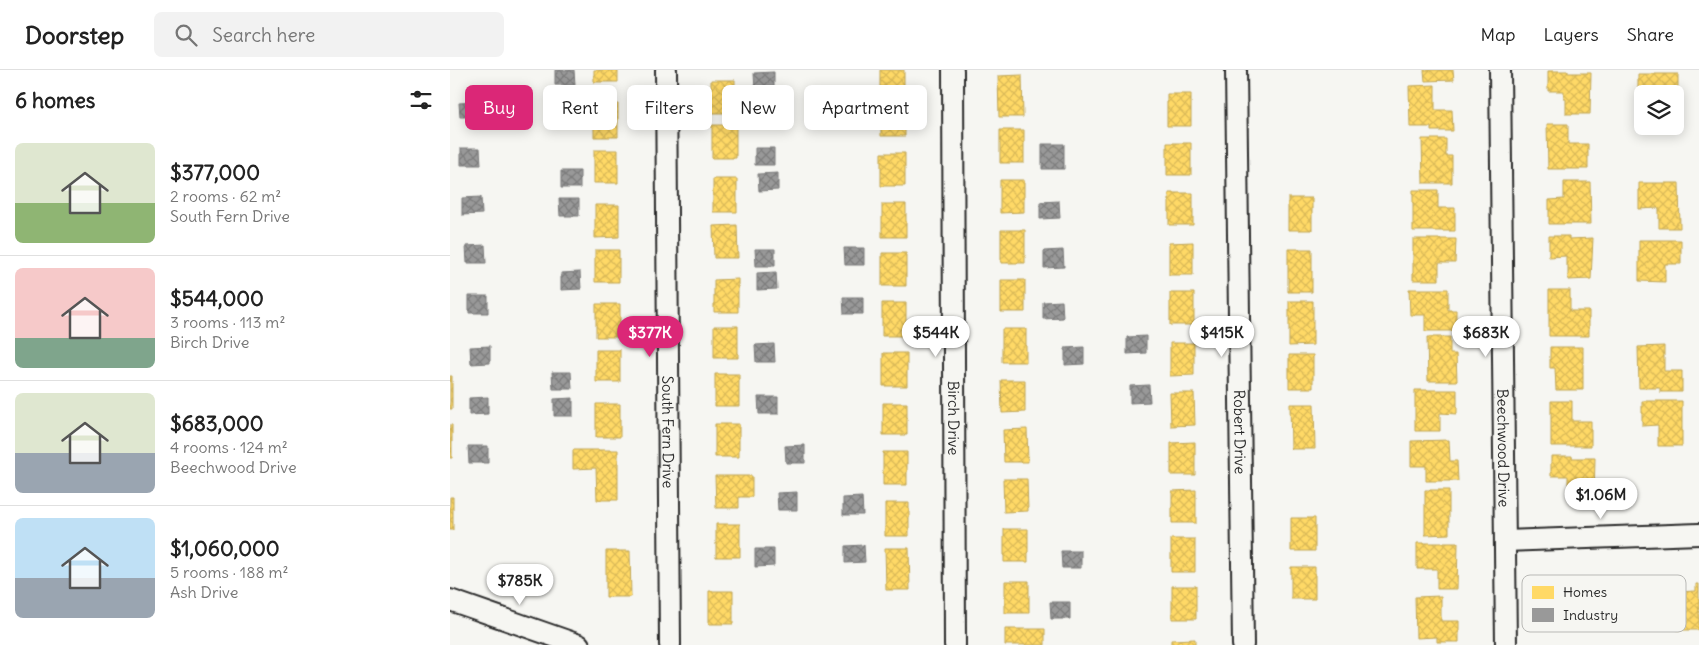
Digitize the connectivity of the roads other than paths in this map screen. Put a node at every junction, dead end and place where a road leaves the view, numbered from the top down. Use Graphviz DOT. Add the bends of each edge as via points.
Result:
graph roads {
  1 [pos="666,70"];
  2 [pos="953,70"];
  3 [pos="1236,70"];
  4 [pos="1500,70"];
  5 [pos="1699,534"];
  6 [pos="1505,541"];
  7 [pos="450,600"];
  8 [pos="579,645"];
  9 [pos="670,645"];
  10 [pos="955,645"];
  11 [pos="1243,645"];
  12 [pos="1506,645"];
  1 -- 9 [label="street, South Fern Drive"];
  2 -- 10 [label="street, Birch Drive"];
  3 -- 11 [label="street, Robert Drive"];
  4 -- 6 [label="street, Beechwood Drive"];
  5 -- 6 [label="street"];
  6 -- 12 [label="street, Beechwood Drive"];
  7 -- 8 [label="street"];
}
